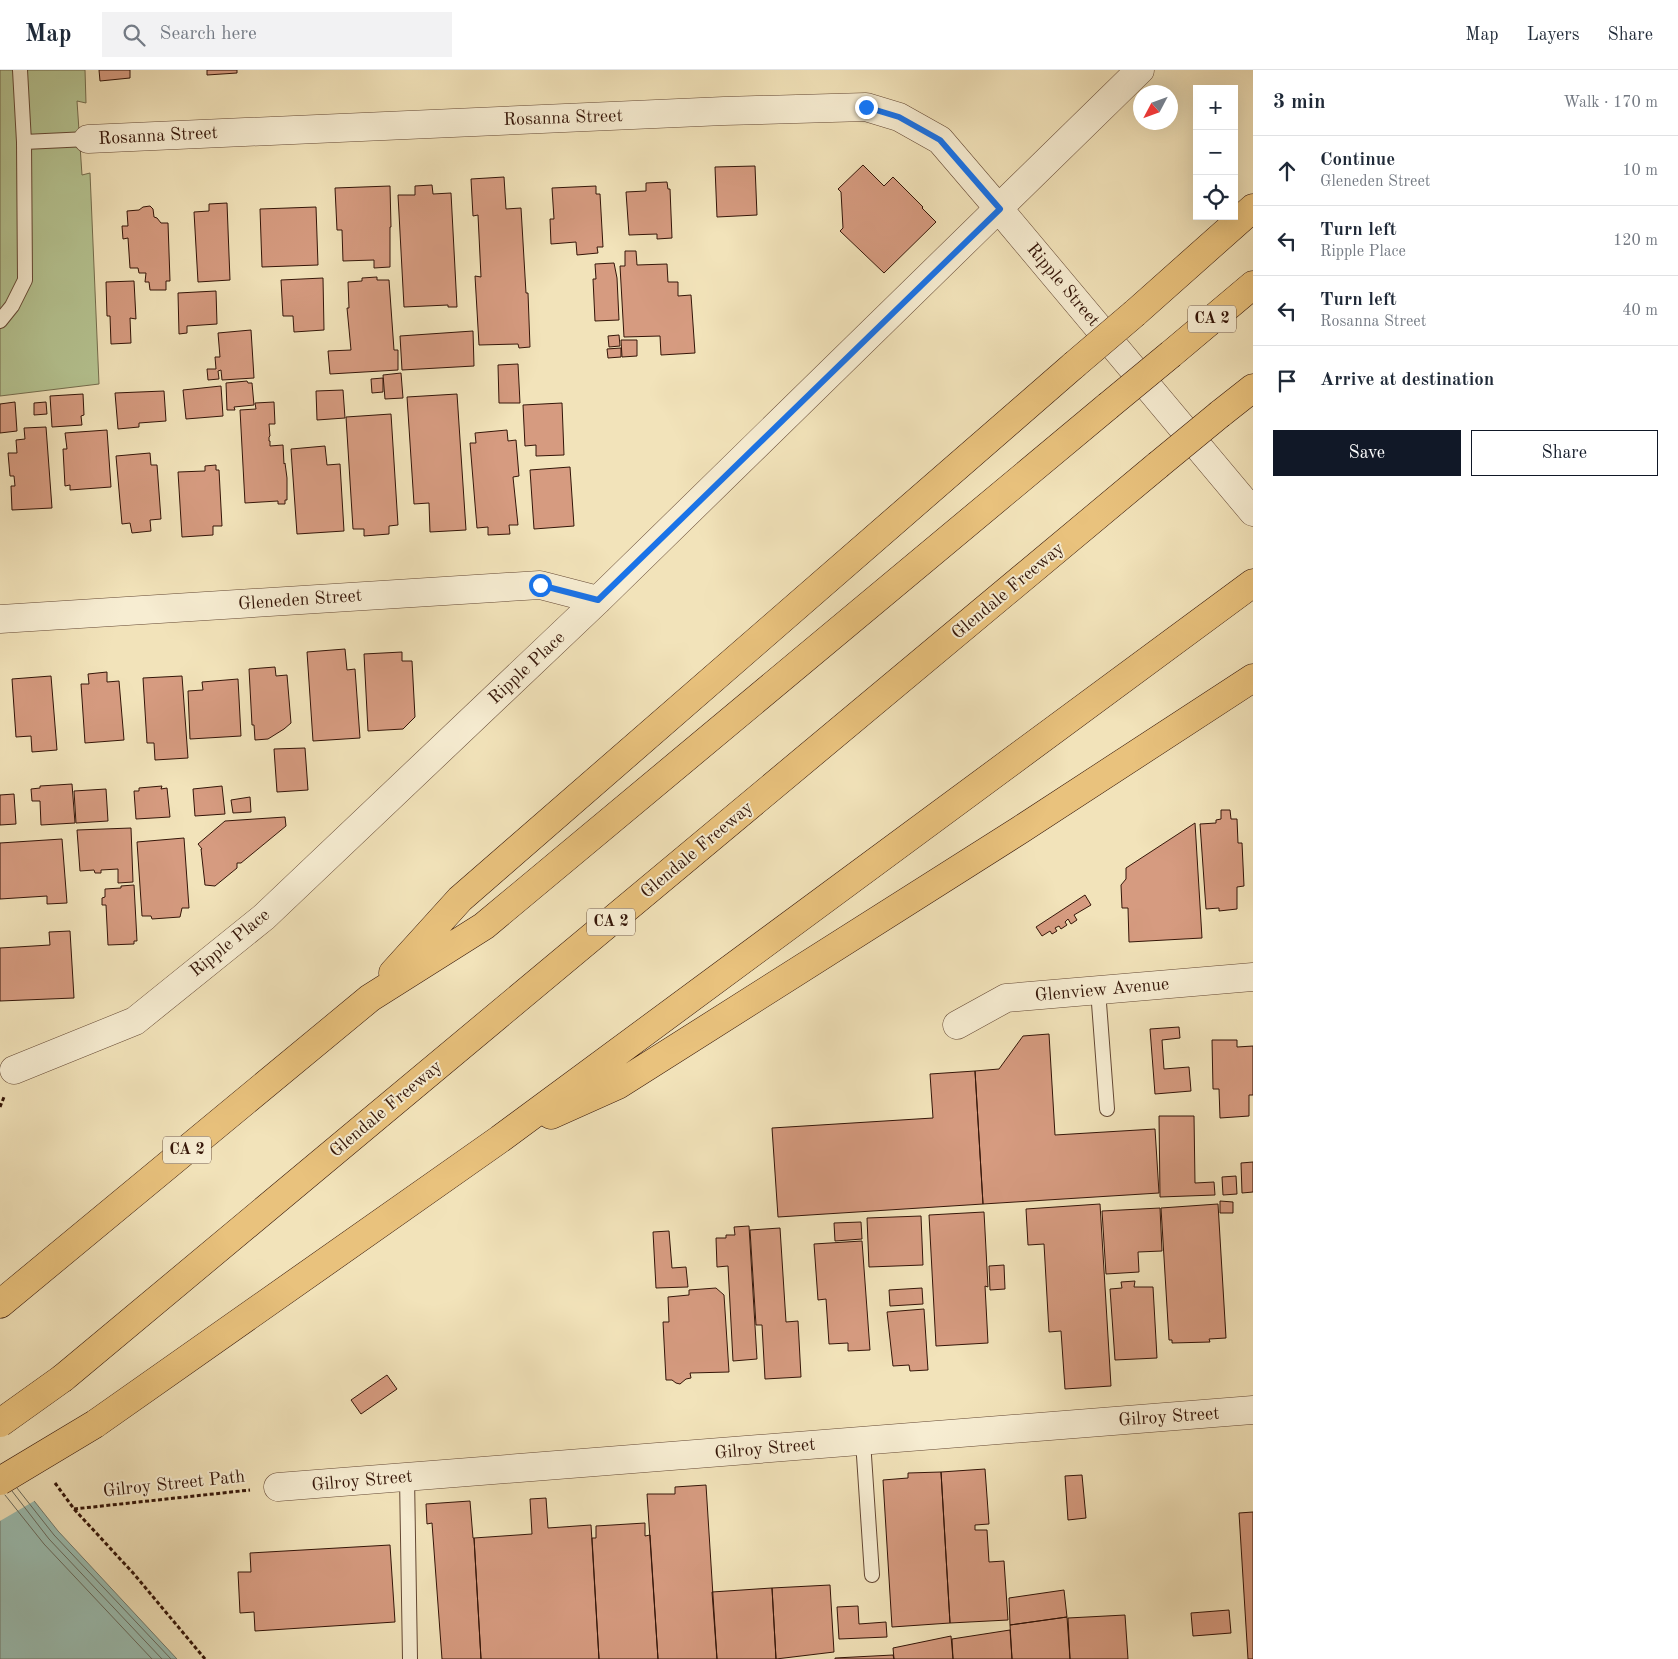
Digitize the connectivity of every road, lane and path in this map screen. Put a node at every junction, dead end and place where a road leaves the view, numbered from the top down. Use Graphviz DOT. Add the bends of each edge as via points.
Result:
graph roads {
  1 [pos="20,70"];
  2 [pos="1140,70"];
  3 [pos="88,139"];
  4 [pos="24,142"];
  5 [pos="1253,208"];
  6 [pos="1000,209"];
  7 [pos="1253,285"];
  8 [pos="0,321"];
  9 [pos="1253,388"];
  10 [pos="1253,512"];
  11 [pos="1253,583"];
  12 [pos="598,600"];
  13 [pos="0,620"];
  14 [pos="1253,678"];
  15 [pos="1253,977"];
  16 [pos="1098,990"];
  17 [pos="370,998"];
  18 [pos="957,1026"];
  19 [pos="14,1070"];
  20 [pos="1107,1110"];
  21 [pos="500,1139"];
  22 [pos="2,1303"];
  23 [pos="1253,1410"];
  24 [pos="0,1423"];
  25 [pos="863,1441"];
  26 [pos="51,1477"];
  27 [pos="407,1477"];
  28 [pos="0,1481"];
  29 [pos="278,1488"];
  30 [pos="74,1509"];
  31 [pos="872,1575"];
  32 [pos="205,1659"];
  33 [pos="410,1659"];
  1 -- 4 [label="lane"];
  2 -- 6 [label="street"];
  3 -- 4 [label="lane"];
  3 -- 6 [label="street, Rosanna Street" via="866,107 899,117 940,140"];
  4 -- 8 [label="lane" via="25,280"];
  5 -- 17 [label="highway, bridge" via="460,899"];
  6 -- 10 [label="street, Ripple Street"];
  6 -- 12 [label="street, Ripple Place"];
  7 -- 17 [label="highway, CA 2, bridge" via="484,926"];
  9 -- 24 [label="highway, Glendale Freeway / CA 2, bridge" via="63,1378"];
  11 -- 21 [label="highway"];
  12 -- 13 [label="street, Gleneden Street" via="540,585"];
  12 -- 19 [label="street, Ripple Place" via="264,917 150,1009 135,1021"];
  14 -- 21 [label="highway" via="618,1085"];
  15 -- 16 [label="street, Glenview Avenue"];
  16 -- 18 [label="street, Glenview Avenue" via="1006,998"];
  16 -- 20 [label="lane"];
  17 -- 22 [label="highway, CA 2"];
  21 -- 28 [label="highway, bridge" via="95,1424"];
  23 -- 25 [label="street, Gilroy Street"];
  25 -- 27 [label="street, Gilroy Street"];
  25 -- 31 [label="lane"];
  26 -- 30 [label="path"];
  27 -- 29 [label="street, Gilroy Street"];
  27 -- 33 [label="lane"];
  29 -- 30 [label="path, Gilroy Street Path"];
  30 -- 32 [label="path"];
}
